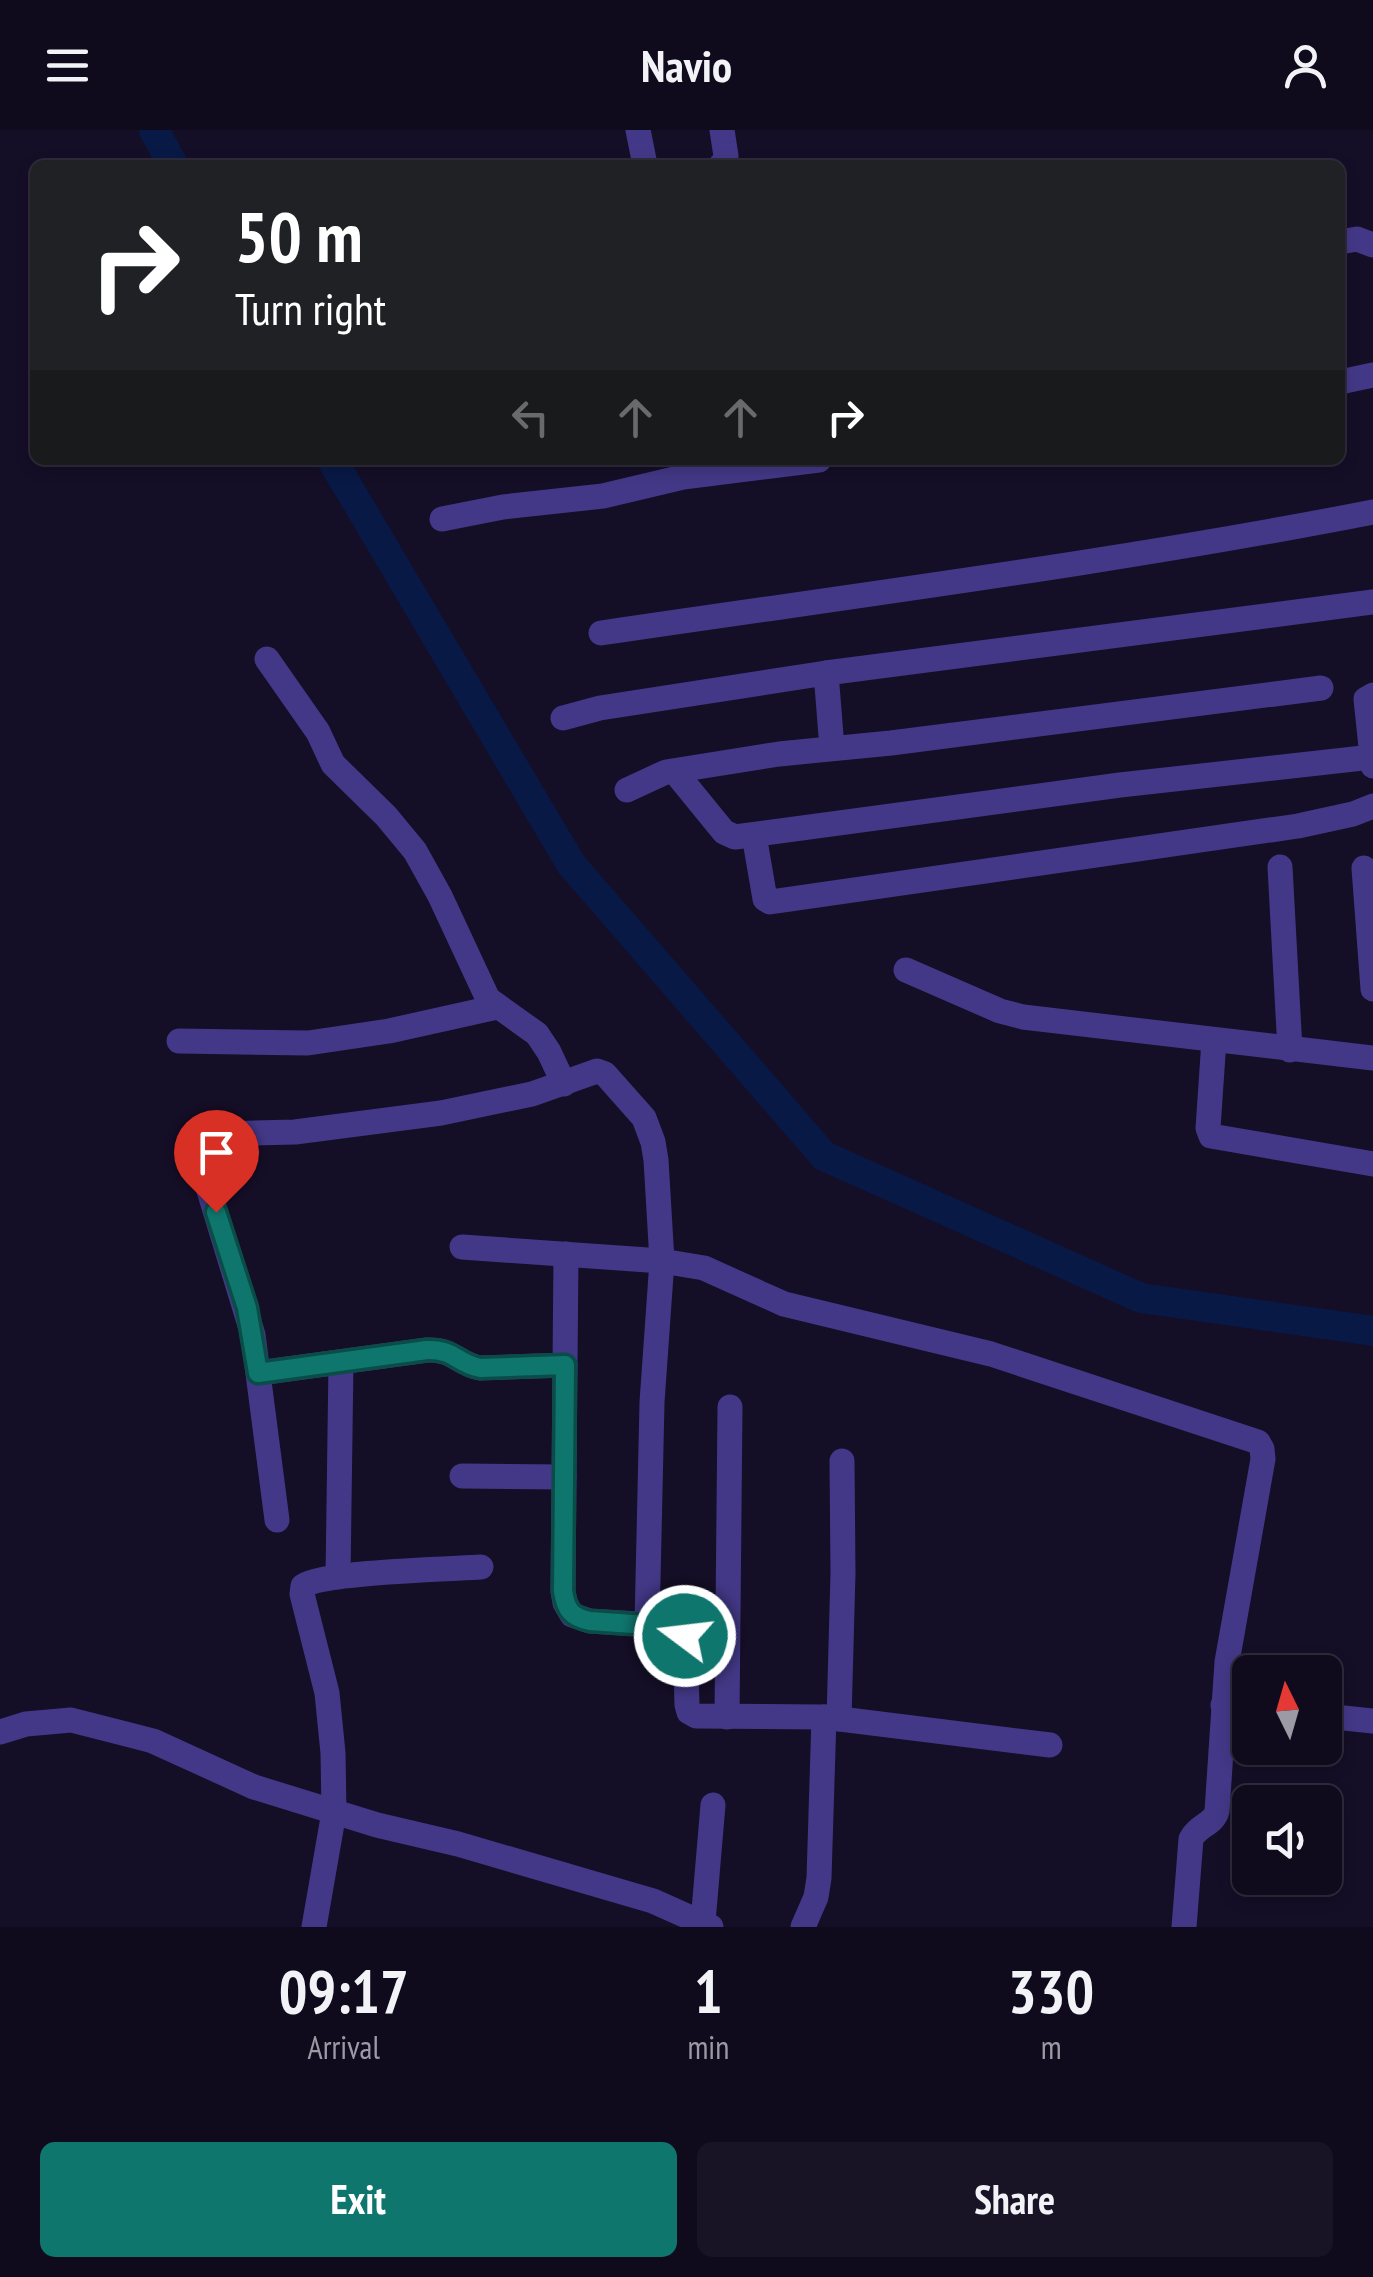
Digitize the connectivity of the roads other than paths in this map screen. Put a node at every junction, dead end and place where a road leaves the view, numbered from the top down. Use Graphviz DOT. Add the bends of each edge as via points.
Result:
graph roads {
  1 [pos="638,130"];
  2 [pos="722,130"];
  3 [pos="644,160"];
  4 [pos="724,160"];
  5 [pos="1345,241"];
  6 [pos="1373,245"];
  7 [pos="1373,375"];
  8 [pos="1345,381"];
  9 [pos="779,465"];
  10 [pos="1373,512"];
  11 [pos="442,520"];
  12 [pos="1373,602"];
  13 [pos="601,633"];
  14 [pos="267,659"];
  15 [pos="826,673"];
  16 [pos="1321,688"];
  17 [pos="1373,695"];
  18 [pos="563,718"];
  19 [pos="832,748"];
  20 [pos="1372,758"];
  21 [pos="1373,766"];
  22 [pos="675,772"];
  23 [pos="627,790"];
  24 [pos="1373,806"];
  25 [pos="754,835"];
  26 [pos="1280,867"];
  27 [pos="1364,868"];
  28 [pos="906,970"];
  29 [pos="1373,989"];
  30 [pos="497,1006"];
  31 [pos="1214,1040"];
  32 [pos="179,1041"];
  33 [pos="1290,1050"];
  34 [pos="1373,1058"];
  35 [pos="564,1084"];
  36 [pos="218,1134"];
  37 [pos="1373,1164"];
  38 [pos="207,1184"];
  39 [pos="462,1247"];
  40 [pos="566,1254"];
  41 [pos="662,1261"];
  42 [pos="341,1362"];
  43 [pos="565,1365"];
  44 [pos="258,1373"];
  45 [pos="730,1407"];
  46 [pos="842,1461"];
  47 [pos="462,1476"];
  48 [pos="564,1477"];
  49 [pos="277,1520"];
  50 [pos="480,1567"];
  51 [pos="338,1577"];
  52 [pos="647,1624"];
  53 [pos="1223,1705"];
  54 [pos="1232,1706"];
  55 [pos="727,1717"];
  56 [pos="831,1718"];
  57 [pos="1342,1718"];
  58 [pos="1373,1721"];
  59 [pos="0,1732"];
  60 [pos="1050,1745"];
  61 [pos="713,1805"];
  62 [pos="334,1812"];
  63 [pos="707,1924"];
  64 [pos="314,1927"];
  65 [pos="803,1927"];
  66 [pos="1184,1927"];
  1 -- 3 [label="street"];
  2 -- 4 [label="street"];
  5 -- 6 [label="street"];
  7 -- 8 [label="street"];
  9 -- 11 [label="street"];
  10 -- 13 [label="street" via="1028,572"];
  12 -- 15 [label="street"];
  14 -- 30 [label="street" via="333,764 416,850 484,994"];
  15 -- 18 [label="street"];
  15 -- 19 [label="street"];
  16 -- 19 [label="street"];
  17 -- 20 [label="street" via="1366,699"];
  19 -- 22 [label="street"];
  20 -- 21 [label="street"];
  20 -- 25 [label="street"];
  22 -- 23 [label="street"];
  22 -- 25 [label="street" via="728,835"];
  24 -- 25 [label="street" via="1298,826 770,902"];
  26 -- 33 [label="street"];
  27 -- 29 [label="street"];
  28 -- 31 [label="street" via="1023,1017"];
  30 -- 32 [label="street" via="308,1043"];
  30 -- 35 [label="street" via="538,1034"];
  31 -- 33 [label="street"];
  31 -- 37 [label="street" via="1211,1136"];
  33 -- 34 [label="street"];
  35 -- 36 [label="street" via="366,1125"];
  35 -- 41 [label="street" via="602,1072 644,1118 656,1160"];
  38 -- 44 [label="street" via="247,1308"];
  39 -- 40 [label="street"];
  40 -- 41 [label="street"];
  40 -- 43 [label="street"];
  41 -- 52 [label="street"];
  41 -- 53 [label="street" via="704,1268 784,1304 991,1354 1258,1442 1263,1459"];
  42 -- 43 [label="street" via="440,1350 480,1368"];
  42 -- 44 [label="street"];
  42 -- 51 [label="street"];
  43 -- 48 [label="street"];
  44 -- 49 [label="street"];
  45 -- 55 [label="street"];
  46 -- 56 [label="street" via="843,1573"];
  47 -- 48 [label="street"];
  48 -- 52 [label="street" via="568,1610 579,1619"];
  50 -- 51 [label="street"];
  51 -- 62 [label="street" via="310,1581 302,1590 326,1692"];
  52 -- 55 [label="street" via="670,1626 685,1636 690,1712"];
  53 -- 54 [label="street"];
  53 -- 66 [label="street" via="1216,1815 1192,1839"];
  55 -- 56 [label="street"];
  56 -- 60 [label="street"];
  56 -- 65 [label="street" via="819,1878"];
  57 -- 58 [label="street"];
  59 -- 62 [label="street" via="57,1720 84,1722 153,1741 241,1783"];
  61 -- 63 [label="street"];
  62 -- 63 [label="street" via="653,1901"];
  62 -- 64 [label="street"];
}
